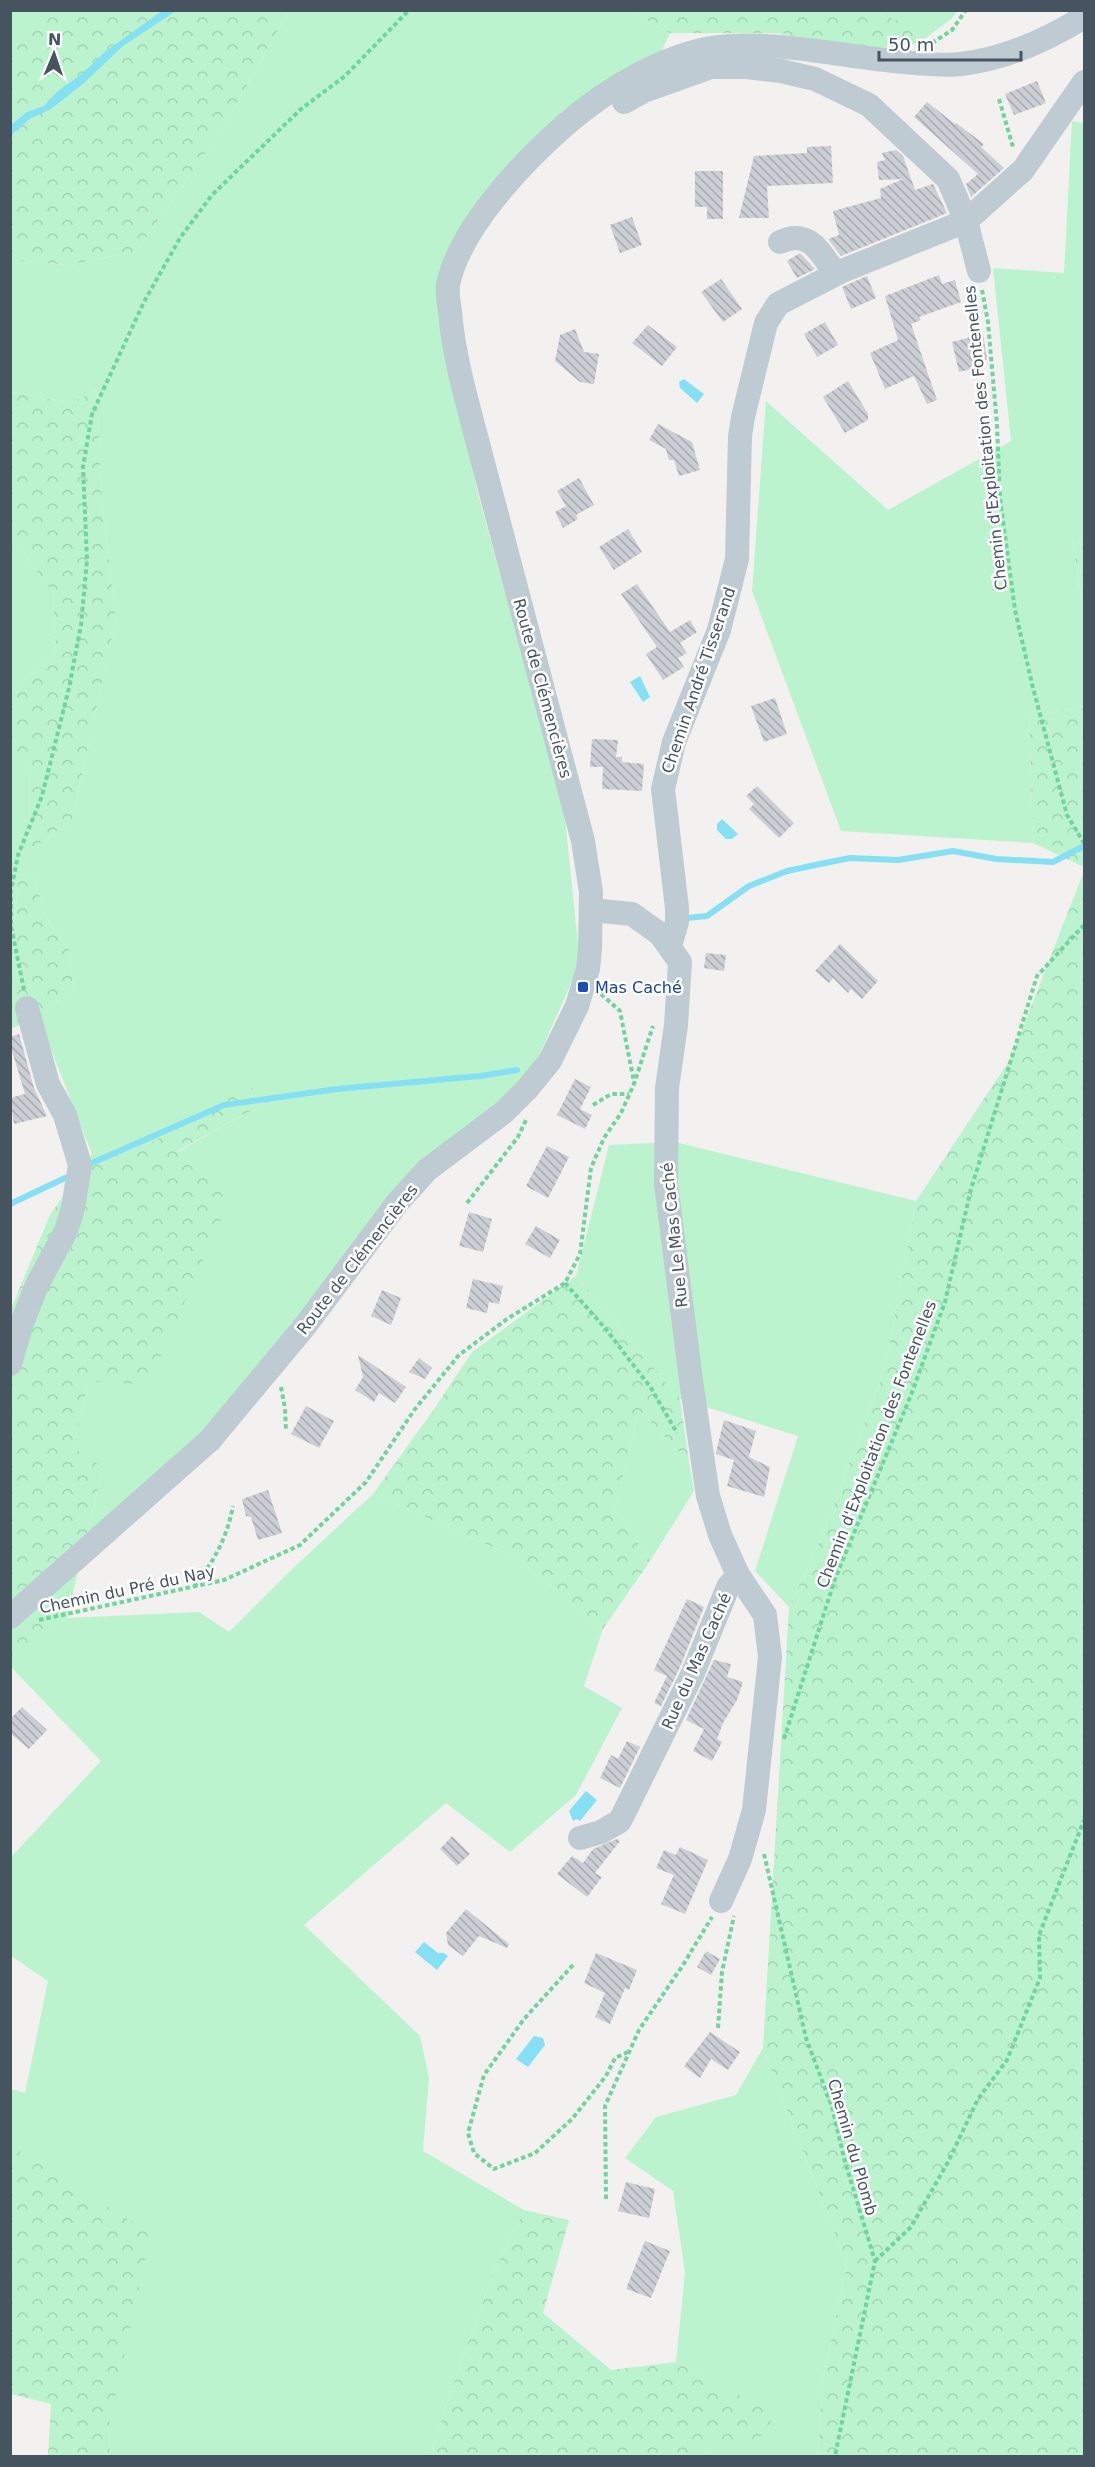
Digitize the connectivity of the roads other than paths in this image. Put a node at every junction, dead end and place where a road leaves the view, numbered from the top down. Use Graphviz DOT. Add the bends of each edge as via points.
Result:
graph roads {
  1 [pos="1084,17"];
  2 [pos="1084,82"];
  3 [pos="537,150"];
  4 [pos="966,221"];
  5 [pos="780,242"];
  6 [pos="979,271"];
  7 [pos="836,274"];
  8 [pos="591,910"];
  9 [pos="670,946"];
  10 [pos="27,1008"];
  11 [pos="10,1364"];
  12 [pos="738,1575"];
  13 [pos="10,1617"];
  14 [pos="580,1839"];
  15 [pos="728,1907"];
  1 -- 3 [label="street, Route de Clémencières" via="1028,46 959,65 897,62 756,45 701,49 623,83 575,116"];
  2 -- 4 [label="street, Chemin André Tisserand" via="1026,165"];
  3 -- 4 [label="street" via="567,142 644,91 711,68 746,67 804,76 869,105 948,179"];
  3 -- 8 [label="street, Route de Clémencières" via="481,216 456,261 447,288 451,330 472,422 583,841"];
  4 -- 6 [label="street"];
  4 -- 7 [label="street, Chemin André Tisserand"];
  5 -- 7 [label="street" via="800,237 813,244"];
  7 -- 9 [label="street, Chemin André Tisserand" via="778,304 766,323 751,383 739,448 737,559 719,630 674,742 663,789 677,908"];
  8 -- 9 [label="street, Rue Le Mas Caché" via="632,914"];
  8 -- 13 [label="street, Route de Clémencières" via="584,981 577,1006 550,1061 504,1112 427,1170 398,1202 305,1326 210,1440"];
  9 -- 12 [label="street, Rue Le Mas Caché" via="680,962 666,1088 666,1184 708,1496"];
  10 -- 11 [label="street" via="48,1084 65,1115 80,1165 66,1231 37,1285"];
  12 -- 14 [label="street, Rue du Mas Caché" via="728,1587 693,1673 620,1821"];
  12 -- 15 [label="street, Rue du Mas Caché" via="765,1615 770,1657 754,1810"];
}
